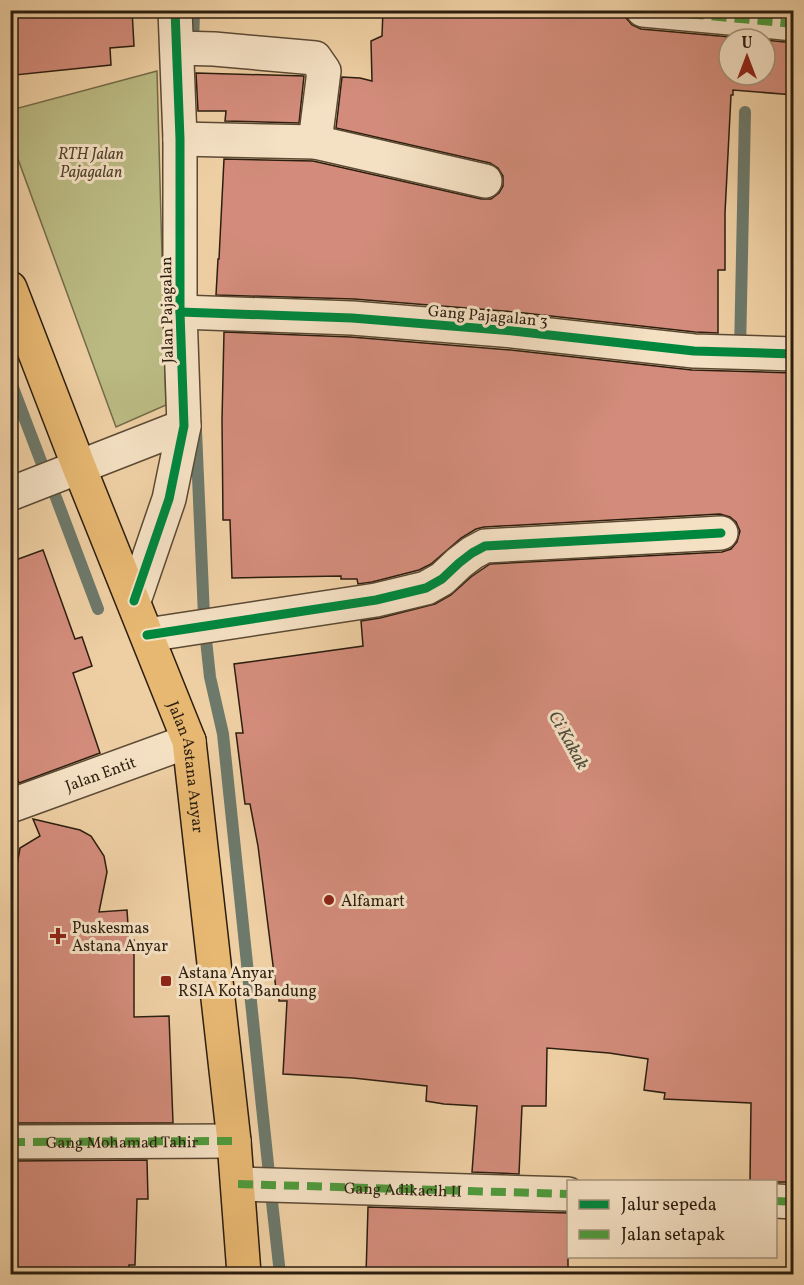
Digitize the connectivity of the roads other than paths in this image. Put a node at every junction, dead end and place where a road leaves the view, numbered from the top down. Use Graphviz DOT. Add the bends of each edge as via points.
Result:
graph roads {
  1 [pos="175,10"];
  2 [pos="643,10"];
  3 [pos="794,24"];
  4 [pos="188,48"];
  5 [pos="190,139"];
  6 [pos="315,142"];
  7 [pos="485,181"];
  8 [pos="10,288"];
  9 [pos="180,312"];
  10 [pos="794,354"];
  11 [pos="184,426"];
  12 [pos="79,467"];
  13 [pos="10,494"];
  14 [pos="721,532"];
  15 [pos="134,601"];
  16 [pos="147,635"];
  17 [pos="189,741"];
  18 [pos="10,806"];
  19 [pos="234,1141"];
  20 [pos="10,1142"];
  21 [pos="238,1184"];
  22 [pos="567,1194"];
  23 [pos="777,1201"];
  24 [pos="794,1202"];
  25 [pos="244,1275"];
  1 -- 4 [label="street, Jalan Pajagalan"];
  2 -- 3 [label="street"];
  4 -- 5 [label="street, Jalan Pajagalan"];
  4 -- 6 [label="street" via="315,58 324,71"];
  5 -- 6 [label="street"];
  5 -- 9 [label="street, Jalan Pajagalan"];
  6 -- 7 [label="street"];
  8 -- 12 [label="main road, Jalan Astana Anyar"];
  9 -- 10 [label="street, Gang Pajagalan 3" via="352,318 694,351"];
  9 -- 11 [label="street, Jalan Pajagalan"];
  11 -- 12 [label="street"];
  11 -- 15 [label="street, Jalan Pajagalan" via="169,499"];
  12 -- 13 [label="street"];
  12 -- 15 [label="main road, Jalan Astana Anyar"];
  14 -- 16 [label="street" via="485,546 426,588 376,600"];
  15 -- 16 [label="main road, Jalan Astana Anyar"];
  16 -- 17 [label="main road, Jalan Astana Anyar"];
  17 -- 18 [label="street, Jalan Entit"];
  17 -- 19 [label="main road, Jalan Astana Anyar"];
  19 -- 20 [label="street, Gang Mohamad Tahir"];
  19 -- 21 [label="main road, Jalan Astana Anyar"];
  21 -- 22 [label="street, Gang Adikacih II"];
  21 -- 25 [label="main road, Jalan Astana Anyar"];
  23 -- 24 [label="street"];
}
